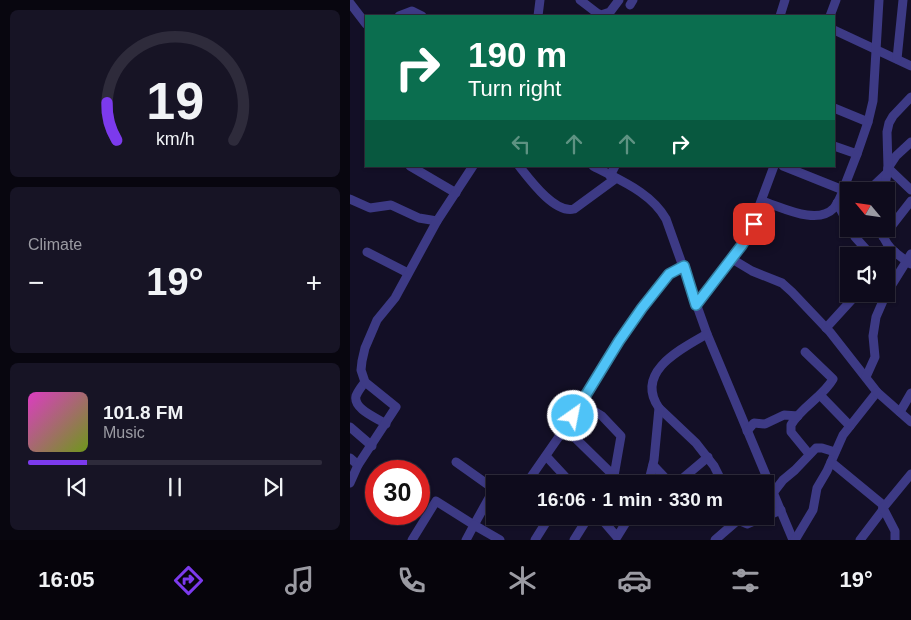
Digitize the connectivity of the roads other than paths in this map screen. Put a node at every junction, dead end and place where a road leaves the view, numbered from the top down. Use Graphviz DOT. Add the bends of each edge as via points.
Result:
graph roads {
  1 [pos="540,0"];
  2 [pos="580,0"];
  3 [pos="619,0"];
  4 [pos="785,0"];
  5 [pos="836,0"];
  6 [pos="879,0"];
  7 [pos="902,0"];
  8 [pos="350,3"];
  9 [pos="901,10"];
  10 [pos="402,15"];
  11 [pos="420,15"];
  12 [pos="538,15"];
  13 [pos="780,15"];
  14 [pos="830,15"];
  15 [pos="911,17"];
  16 [pos="365,23"];
  17 [pos="835,30"];
  18 [pos="875,49"];
  19 [pos="897,59"];
  20 [pos="911,66"];
  21 [pos="911,97"];
  22 [pos="835,108"];
  23 [pos="868,122"];
  24 [pos="911,142"];
  25 [pos="835,146"];
  26 [pos="857,154"];
  27 [pos="412,167"];
  28 [pos="472,167"];
  29 [pos="520,167"];
  30 [pos="595,167"];
  31 [pos="615,167"];
  32 [pos="774,167"];
  33 [pos="786,167"];
  34 [pos="887,170"];
  35 [pos="613,177"];
  36 [pos="846,182"];
  37 [pos="876,182"];
  38 [pos="885,182"];
  39 [pos="840,189"];
  40 [pos="911,190"];
  41 [pos="456,193"];
  42 [pos="350,199"];
  43 [pos="762,200"];
  44 [pos="911,201"];
  45 [pos="840,207"];
  46 [pos="895,219"];
  47 [pos="437,221"];
  48 [pos="367,252"];
  49 [pos="895,252"];
  50 [pos="732,259"];
  51 [pos="909,260"];
  52 [pos="684,266"];
  53 [pos="408,273"];
  54 [pos="895,281"];
  55 [pos="850,302"];
  56 [pos="882,302"];
  57 [pos="696,305"];
  58 [pos="826,328"];
  59 [pos="707,334"];
  60 [pos="805,352"];
  61 [pos="866,377"];
  62 [pos="365,382"];
  63 [pos="877,392"];
  64 [pos="911,394"];
  65 [pos="820,395"];
  66 [pos="581,403"];
  67 [pos="659,408"];
  68 [pos="900,412"];
  69 [pos="798,416"];
  70 [pos="911,422"];
  71 [pos="386,424"];
  72 [pos="850,426"];
  73 [pos="350,428"];
  74 [pos="565,428"];
  75 [pos="747,431"];
  76 [pos="372,446"];
  77 [pos="835,452"];
  78 [pos="809,454"];
  79 [pos="546,456"];
  80 [pos="708,457"];
  81 [pos="350,458"];
  82 [pos="456,462"];
  83 [pos="831,462"];
  84 [pos="358,465"];
  85 [pos="653,466"];
  86 [pos="911,474"];
  87 [pos="532,475"];
  88 [pos="564,475"];
  89 [pos="613,475"];
  90 [pos="614,475"];
  91 [pos="650,475"];
  92 [pos="662,475"];
  93 [pos="687,475"];
  94 [pos="718,475"];
  95 [pos="763,475"];
  96 [pos="350,483"];
  97 [pos="774,487"];
  98 [pos="774,499"];
  99 [pos="883,508"];
  100 [pos="781,510"];
  101 [pos="774,513"];
  102 [pos="474,525"];
  103 [pos="544,525"];
  104 [pos="584,525"];
  105 [pos="607,525"];
  106 [pos="624,525"];
  107 [pos="731,525"];
  108 [pos="412,540"];
  109 [pos="466,540"];
  110 [pos="500,540"];
  111 [pos="535,540"];
  112 [pos="574,540"];
  113 [pos="715,540"];
  114 [pos="794,540"];
  115 [pos="860,540"];
  116 [pos="895,540"];
  1 -- 12 [label="street"];
  2 -- 3 [label="street" via="601,15 610,12"];
  4 -- 13 [label="street"];
  5 -- 14 [label="street"];
  6 -- 18 [label="street"];
  7 -- 9 [label="street"];
  8 -- 16 [label="street"];
  9 -- 15 [label="street"];
  9 -- 19 [label="street"];
  10 -- 11 [label="street" via="412,11"];
  17 -- 18 [label="street"];
  18 -- 19 [label="street"];
  18 -- 23 [label="street" via="873,101"];
  19 -- 20 [label="street"];
  21 -- 34 [label="street" via="889,123"];
  22 -- 23 [label="street"];
  23 -- 26 [label="street"];
  24 -- 34 [label="street"];
  25 -- 26 [label="street"];
  26 -- 36 [label="street"];
  27 -- 41 [label="street"];
  28 -- 41 [label="street"];
  29 -- 35 [label="street" via="555,205 570,211"];
  30 -- 35 [label="street"];
  31 -- 35 [label="street"];
  32 -- 43 [label="street"];
  33 -- 39 [label="street"];
  34 -- 37 [label="street"];
  34 -- 38 [label="street"];
  34 -- 40 [label="street"];
  35 -- 52 [label="street" via="650,198 659,207"];
  41 -- 47 [label="street"];
  42 -- 47 [label="street" via="370,208 391,205 418,218"];
  43 -- 45 [label="street" via="811,216 821,216"];
  43 -- 50 [label="street" via="748,236"];
  44 -- 46 [label="street"];
  47 -- 53 [label="street"];
  48 -- 53 [label="street"];
  49 -- 51 [label="street"];
  50 -- 57 [label="street"];
  50 -- 58 [label="street" via="782,283"];
  51 -- 54 [label="street"];
  52 -- 57 [label="street"];
  52 -- 66 [label="street" via="669,274 642,308"];
  53 -- 62 [label="street" via="372,331 362,361"];
  55 -- 58 [label="street"];
  56 -- 61 [label="street" via="876,317 875,357"];
  57 -- 59 [label="street"];
  58 -- 61 [label="street"];
  59 -- 67 [label="street" via="674,352 658,371 652,390"];
  59 -- 75 [label="street"];
  60 -- 65 [label="street" via="833,377"];
  61 -- 63 [label="street"];
  62 -- 71 [label="street" via="396,406"];
  62 -- 71 [label="street" via="357,394 358,406"];
  63 -- 68 [label="street"];
  63 -- 72 [label="street"];
  64 -- 68 [label="street"];
  65 -- 69 [label="street"];
  65 -- 72 [label="street"];
  66 -- 74 [label="street"];
  66 -- 90 [label="street" via="602,416 621,436"];
  67 -- 80 [label="street"];
  67 -- 85 [label="street"];
  68 -- 70 [label="street"];
  69 -- 75 [label="street" via="784,415 765,424 754,423"];
  69 -- 78 [label="street" via="791,425 791,432"];
  71 -- 76 [label="street"];
  72 -- 77 [label="street"];
  73 -- 76 [label="street"];
  74 -- 79 [label="street"];
  74 -- 89 [label="street"];
  75 -- 95 [label="street"];
  76 -- 84 [label="street"];
  77 -- 78 [label="street" via="816,448"];
  77 -- 83 [label="street"];
  78 -- 97 [label="street"];
  79 -- 87 [label="street"];
  79 -- 88 [label="street"];
  80 -- 93 [label="street"];
  80 -- 94 [label="street"];
  81 -- 84 [label="street"];
  82 -- 102 [label="street" via="494,490"];
  83 -- 99 [label="street"];
  83 -- 114 [label="street" via="817,488 813,510"];
  84 -- 96 [label="street"];
  85 -- 91 [label="street"];
  85 -- 92 [label="street"];
  86 -- 99 [label="street"];
  98 -- 100 [label="street"];
  99 -- 115 [label="street"];
  99 -- 116 [label="street" via="895,531"];
  100 -- 101 [label="street"];
  100 -- 114 [label="street"];
  102 -- 108 [label="street" via="436,501"];
  102 -- 109 [label="street"];
  102 -- 110 [label="street"];
  103 -- 111 [label="street"];
  104 -- 112 [label="street"];
  105 -- 106 [label="street" via="617,537"];
  107 -- 113 [label="street"];
}
